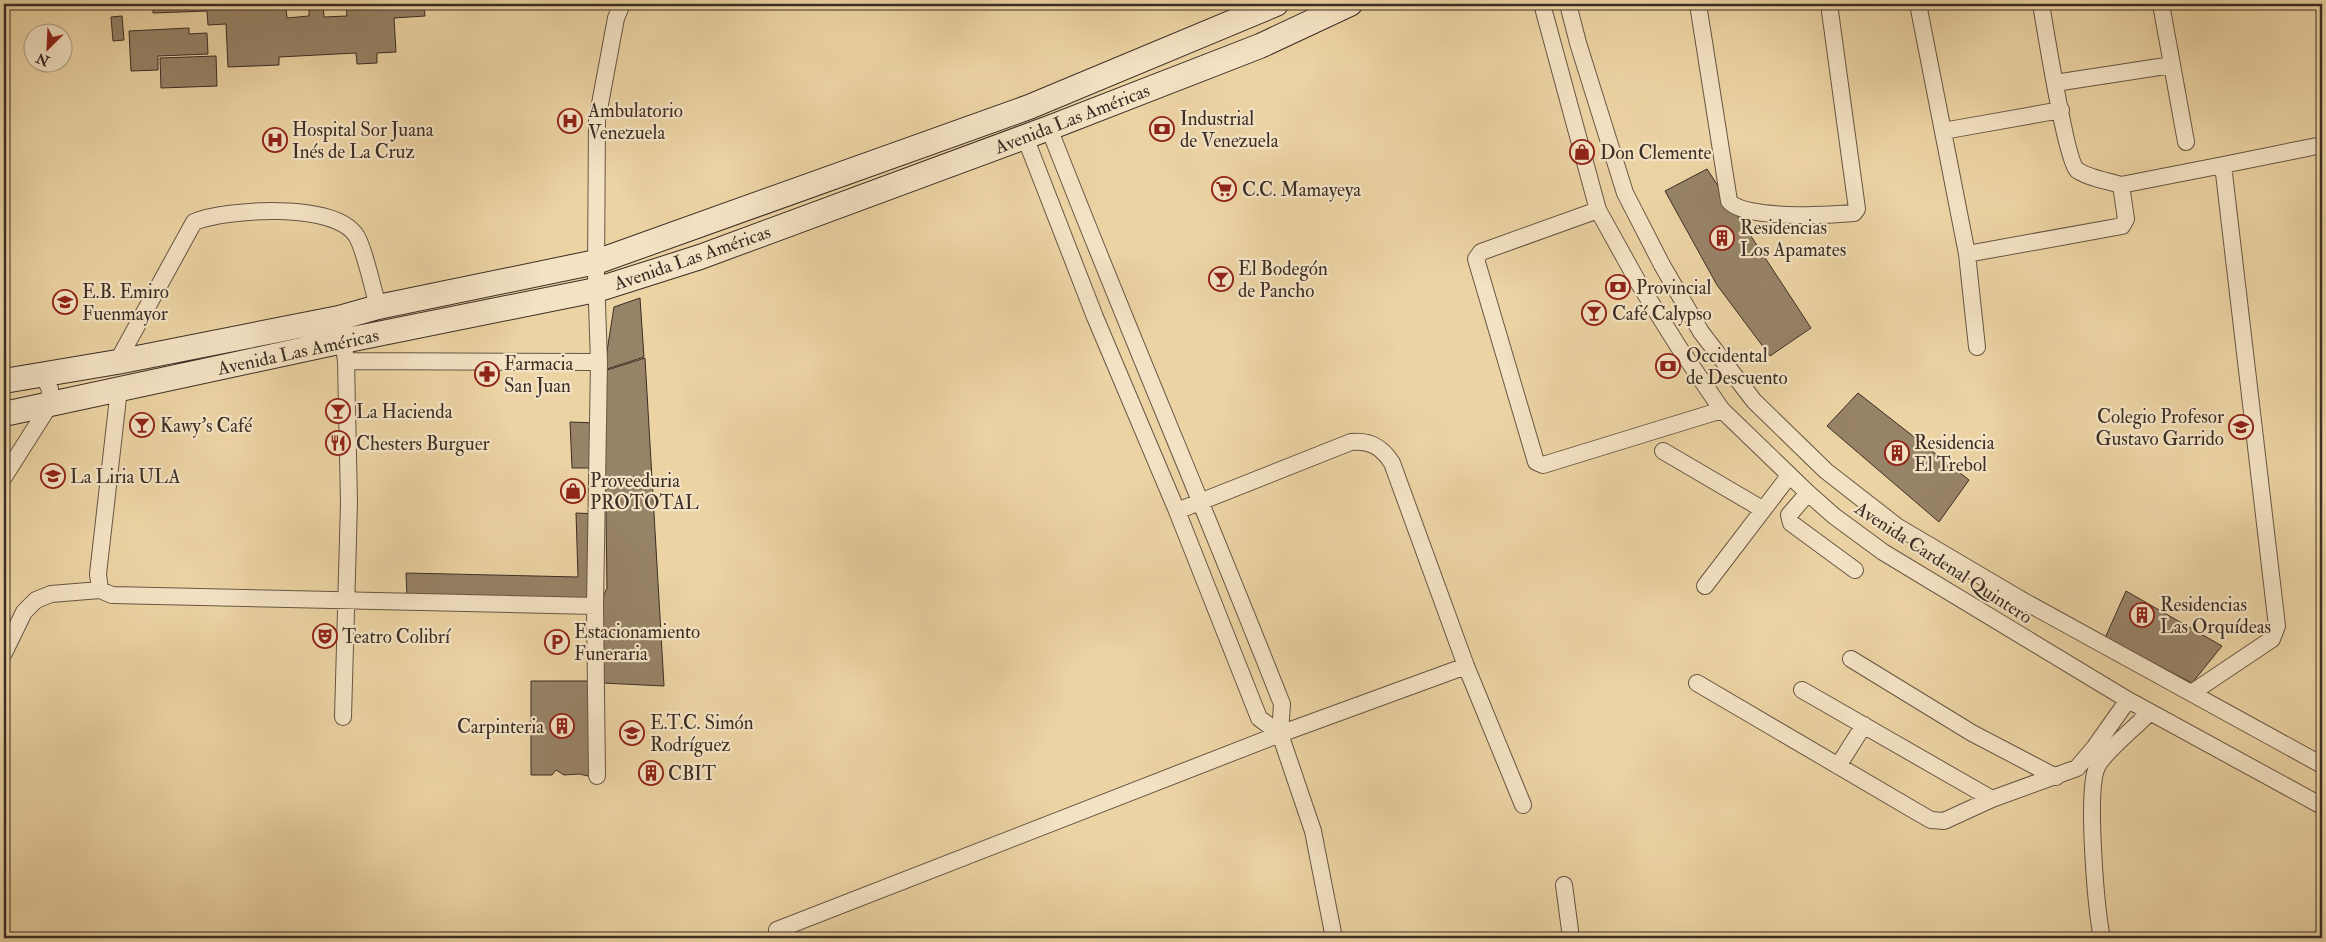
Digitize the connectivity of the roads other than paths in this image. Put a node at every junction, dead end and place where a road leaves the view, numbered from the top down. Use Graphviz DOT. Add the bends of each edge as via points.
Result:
graph roads {
  1 [pos="622,4"];
  2 [pos="1276,4"];
  3 [pos="1350,4"];
  4 [pos="1542,4"];
  5 [pos="1568,4"];
  6 [pos="1698,4"];
  7 [pos="1829,4"];
  8 [pos="1918,4"];
  9 [pos="2042,4"];
  10 [pos="2161,4"];
  11 [pos="2172,65"];
  12 [pos="2055,83"];
  13 [pos="2061,110"];
  14 [pos="1049,128"];
  15 [pos="1943,131"];
  16 [pos="1025,137"];
  17 [pos="2186,142"];
  18 [pos="2322,145"];
  19 [pos="2223,165"];
  20 [pos="2121,185"];
  21 [pos="1598,210"];
  22 [pos="1967,254"];
  23 [pos="596,262"];
  24 [pos="596,290"];
  25 [pos="378,307"];
  26 [pos="343,340"];
  27 [pos="1977,347"];
  28 [pos="117,362"];
  29 [pos="600,362"];
  30 [pos="42,374"];
  31 [pos="4,381"];
  32 [pos="118,389"];
  33 [pos="49,406"];
  34 [pos="1722,410"];
  35 [pos="4,414"];
  36 [pos="1664,451"];
  37 [pos="1789,476"];
  38 [pos="4,477"];
  39 [pos="1808,493"];
  40 [pos="1202,501"];
  41 [pos="1762,509"];
  42 [pos="1177,511"];
  43 [pos="1855,570"];
  44 [pos="1705,586"];
  45 [pos="100,590"];
  46 [pos="347,600"];
  47 [pos="595,606"];
  48 [pos="4,654"];
  49 [pos="1851,659"];
  50 [pos="1466,666"];
  51 [pos="1697,683"];
  52 [pos="1802,690"];
  53 [pos="2193,692"];
  54 [pos="2128,700"];
  55 [pos="2150,712"];
  56 [pos="343,717"];
  57 [pos="1864,725"];
  58 [pos="1280,734"];
  59 [pos="2322,765"];
  60 [pos="1838,766"];
  61 [pos="597,776"];
  62 [pos="2056,777"];
  63 [pos="1992,799"];
  64 [pos="1523,805"];
  65 [pos="2322,806"];
  66 [pos="1564,885"];
  67 [pos="777,930"];
  68 [pos="1334,938"];
  69 [pos="1571,938"];
  70 [pos="2102,938"];
  1 -- 23 [label="street" via="616,18 597,120"];
  2 -- 23 [label="street, Avenida Las Américas" via="1029,107"];
  3 -- 14 [label="street, Avenida Las Américas" via="1260,46"];
  4 -- 21 [label="street, Avenida Cardenal Quintero"];
  5 -- 53 [label="street, Avenida Cardenal Quintero" via="1625,193 1701,332 1754,401 1826,471 1898,527 2020,599"];
  6 -- 7 [label="street" via="1729,201 1753,210 1794,216 1854,213 1857,209"];
  8 -- 15 [label="street"];
  9 -- 12 [label="street"];
  10 -- 11 [label="street"];
  11 -- 12 [label="street"];
  11 -- 17 [label="street"];
  12 -- 13 [label="street"];
  13 -- 15 [label="street"];
  13 -- 20 [label="street" via="2076,169"];
  14 -- 16 [label="street, Avenida Las Américas"];
  14 -- 40 [label="street" via="1096,250"];
  15 -- 22 [label="street"];
  16 -- 24 [label="street, Avenida Las Américas" via="700,257"];
  16 -- 42 [label="street" via="1095,317"];
  18 -- 19 [label="street"];
  19 -- 20 [label="street"];
  19 -- 53 [label="street" via="2277,626 2272,639"];
  20 -- 22 [label="street" via="2126,219 2122,226"];
  21 -- 34 [label="street, Avenida Cardenal Quintero" via="1638,282"];
  21 -- 34 [label="street" via="1481,252 1476,259 1536,462 1543,465"];
  22 -- 27 [label="street"];
  23 -- 24 [label="street"];
  23 -- 25 [label="street, Avenida Las Américas"];
  24 -- 26 [label="street, Avenida Las Américas"];
  24 -- 29 [label="street"];
  25 -- 26 [label="street, Avenida Las Américas"];
  25 -- 28 [label="street" via="357,237 343,222 300,211 210,216 194,222"];
  26 -- 28 [label="street, Avenida Las Américas"];
  26 -- 29 [label="street"];
  26 -- 32 [label="street, Avenida Las Américas"];
  26 -- 46 [label="street"];
  28 -- 30 [label="street, Avenida Las Américas"];
  29 -- 47 [label="street"];
  30 -- 31 [label="street, Avenida Las Américas"];
  30 -- 33 [label="street" via="50,389"];
  32 -- 33 [label="street, Avenida Las Américas"];
  32 -- 45 [label="street" via="98,574"];
  33 -- 35 [label="street, Avenida Las Américas"];
  33 -- 38 [label="street"];
  34 -- 37 [label="street, Avenida Cardenal Quintero"];
  36 -- 41 [label="street"];
  37 -- 39 [label="street, Avenida Cardenal Quintero"];
  37 -- 41 [label="street"];
  39 -- 43 [label="street" via="1789,515 1791,523"];
  39 -- 54 [label="street, Avenida Cardenal Quintero" via="1883,552"];
  40 -- 42 [label="street"];
  40 -- 50 [label="street" via="1351,442 1361,441 1380,448 1392,463"];
  40 -- 58 [label="street" via="1282,704"];
  41 -- 44 [label="street"];
  42 -- 58 [label="street" via="1259,718"];
  45 -- 46 [label="street" via="112,595"];
  45 -- 48 [label="street" via="51,594 36,600 24,612"];
  46 -- 47 [label="street"];
  46 -- 56 [label="street"];
  47 -- 61 [label="street"];
  49 -- 62 [label="street" via="1972,733"];
  50 -- 58 [label="street"];
  50 -- 64 [label="street"];
  51 -- 60 [label="street"];
  52 -- 57 [label="street"];
  53 -- 59 [label="street, Avenida Cardenal Quintero"];
  54 -- 55 [label="street, Avenida Cardenal Quintero"];
  54 -- 62 [label="street" via="2077,768"];
  55 -- 65 [label="street, Avenida Cardenal Quintero"];
  55 -- 70 [label="street" via="2101,761 2093,778 2094,884"];
  57 -- 60 [label="street"];
  57 -- 63 [label="street"];
  58 -- 67 [label="street"];
  58 -- 68 [label="street" via="1313,831"];
  60 -- 63 [label="street" via="1931,820 1944,821"];
  62 -- 63 [label="street"];
  66 -- 69 [label="street"];
}
